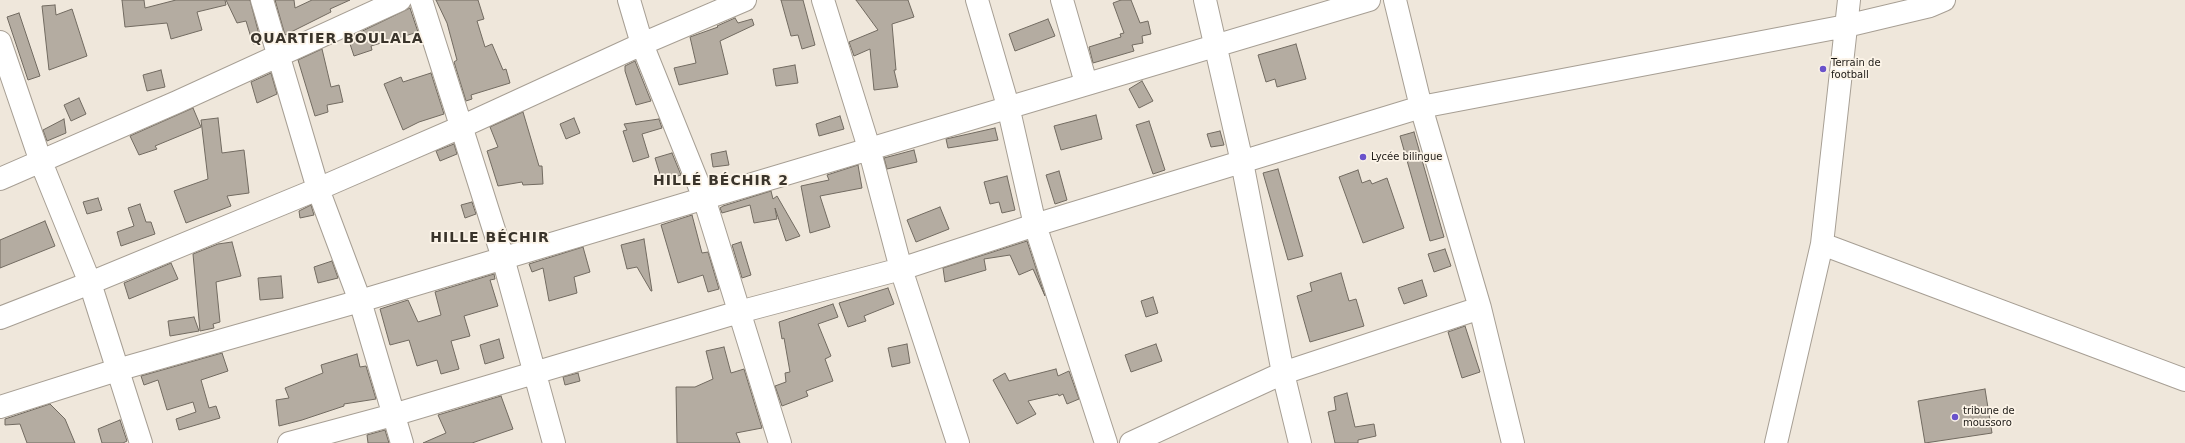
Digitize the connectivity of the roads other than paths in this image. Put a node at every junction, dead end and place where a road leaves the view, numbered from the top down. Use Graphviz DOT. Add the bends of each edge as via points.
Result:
graph roads {
  1 [pos="262,0"];
  2 [pos="400,0"];
  3 [pos="421,0"];
  4 [pos="629,0"];
  5 [pos="745,0"];
  6 [pos="822,0"];
  7 [pos="977,0"];
  8 [pos="1062,0"];
  9 [pos="1204,0"];
  10 [pos="1369,0"];
  11 [pos="1395,0"];
  12 [pos="1849,0"];
  13 [pos="1944,0"];
  14 [pos="1846,26"];
  15 [pos="0,42"];
  16 [pos="642,44"];
  17 [pos="1216,45"];
  18 [pos="278,56"];
  19 [pos="1086,83"];
  20 [pos="1008,106"];
  21 [pos="1421,107"];
  22 [pos="462,127"];
  23 [pos="869,148"];
  24 [pos="41,162"];
  25 [pos="1242,162"];
  26 [pos="0,179"];
  27 [pos="318,189"];
  28 [pos="704,198"];
  29 [pos="1035,225"];
  30 [pos="1822,244"];
  31 [pos="503,258"];
  32 [pos="901,269"];
  33 [pos="90,283"];
  34 [pos="360,301"];
  35 [pos="1480,308"];
  36 [pos="739,312"];
  37 [pos="0,318"];
  38 [pos="117,370"];
  39 [pos="534,373"];
  40 [pos="1283,373"];
  41 [pos="2185,380"];
  42 [pos="0,407"];
  43 [pos="393,415"];
  44 [pos="141,443"];
  45 [pos="289,443"];
  46 [pos="402,443"];
  47 [pos="554,443"];
  48 [pos="780,443"];
  49 [pos="958,443"];
  50 [pos="1106,443"];
  51 [pos="1130,443"];
  52 [pos="1300,443"];
  53 [pos="1513,443"];
  54 [pos="1776,443"];
  1 -- 18 [label="street"];
  2 -- 18 [label="street"];
  3 -- 22 [label="street"];
  4 -- 16 [label="street"];
  5 -- 16 [label="street"];
  6 -- 23 [label="street"];
  7 -- 20 [label="street"];
  8 -- 19 [label="street"];
  9 -- 17 [label="street"];
  10 -- 17 [label="street"];
  11 -- 21 [label="street"];
  12 -- 14 [label="street"];
  13 -- 14 [label="street" via="1930,6"];
  14 -- 21 [label="street"];
  14 -- 30 [label="street"];
  15 -- 24 [label="street"];
  16 -- 22 [label="street"];
  16 -- 28 [label="street"];
  17 -- 19 [label="street"];
  17 -- 25 [label="street"];
  18 -- 24 [label="street"];
  18 -- 27 [label="street"];
  19 -- 20 [label="street"];
  20 -- 23 [label="street"];
  20 -- 29 [label="street"];
  21 -- 25 [label="street"];
  21 -- 35 [label="street"];
  22 -- 27 [label="street"];
  22 -- 31 [label="street"];
  23 -- 28 [label="street"];
  23 -- 32 [label="street"];
  24 -- 26 [label="street"];
  24 -- 33 [label="street"];
  25 -- 29 [label="street"];
  25 -- 40 [label="street"];
  27 -- 33 [label="street"];
  27 -- 34 [label="street"];
  28 -- 31 [label="street"];
  28 -- 36 [label="street"];
  29 -- 32 [label="street"];
  29 -- 50 [label="street"];
  30 -- 41 [label="street"];
  30 -- 54 [label="street"];
  31 -- 34 [label="street"];
  31 -- 39 [label="street"];
  32 -- 36 [label="street"];
  32 -- 49 [label="street"];
  33 -- 37 [label="street"];
  33 -- 38 [label="street"];
  34 -- 38 [label="street"];
  34 -- 43 [label="street"];
  35 -- 40 [label="street"];
  35 -- 53 [label="street"];
  36 -- 39 [label="street"];
  36 -- 48 [label="street"];
  38 -- 42 [label="street"];
  38 -- 44 [label="street"];
  39 -- 43 [label="street"];
  39 -- 47 [label="street"];
  40 -- 51 [label="street"];
  40 -- 52 [label="street"];
  43 -- 45 [label="street"];
  43 -- 46 [label="street"];
}
